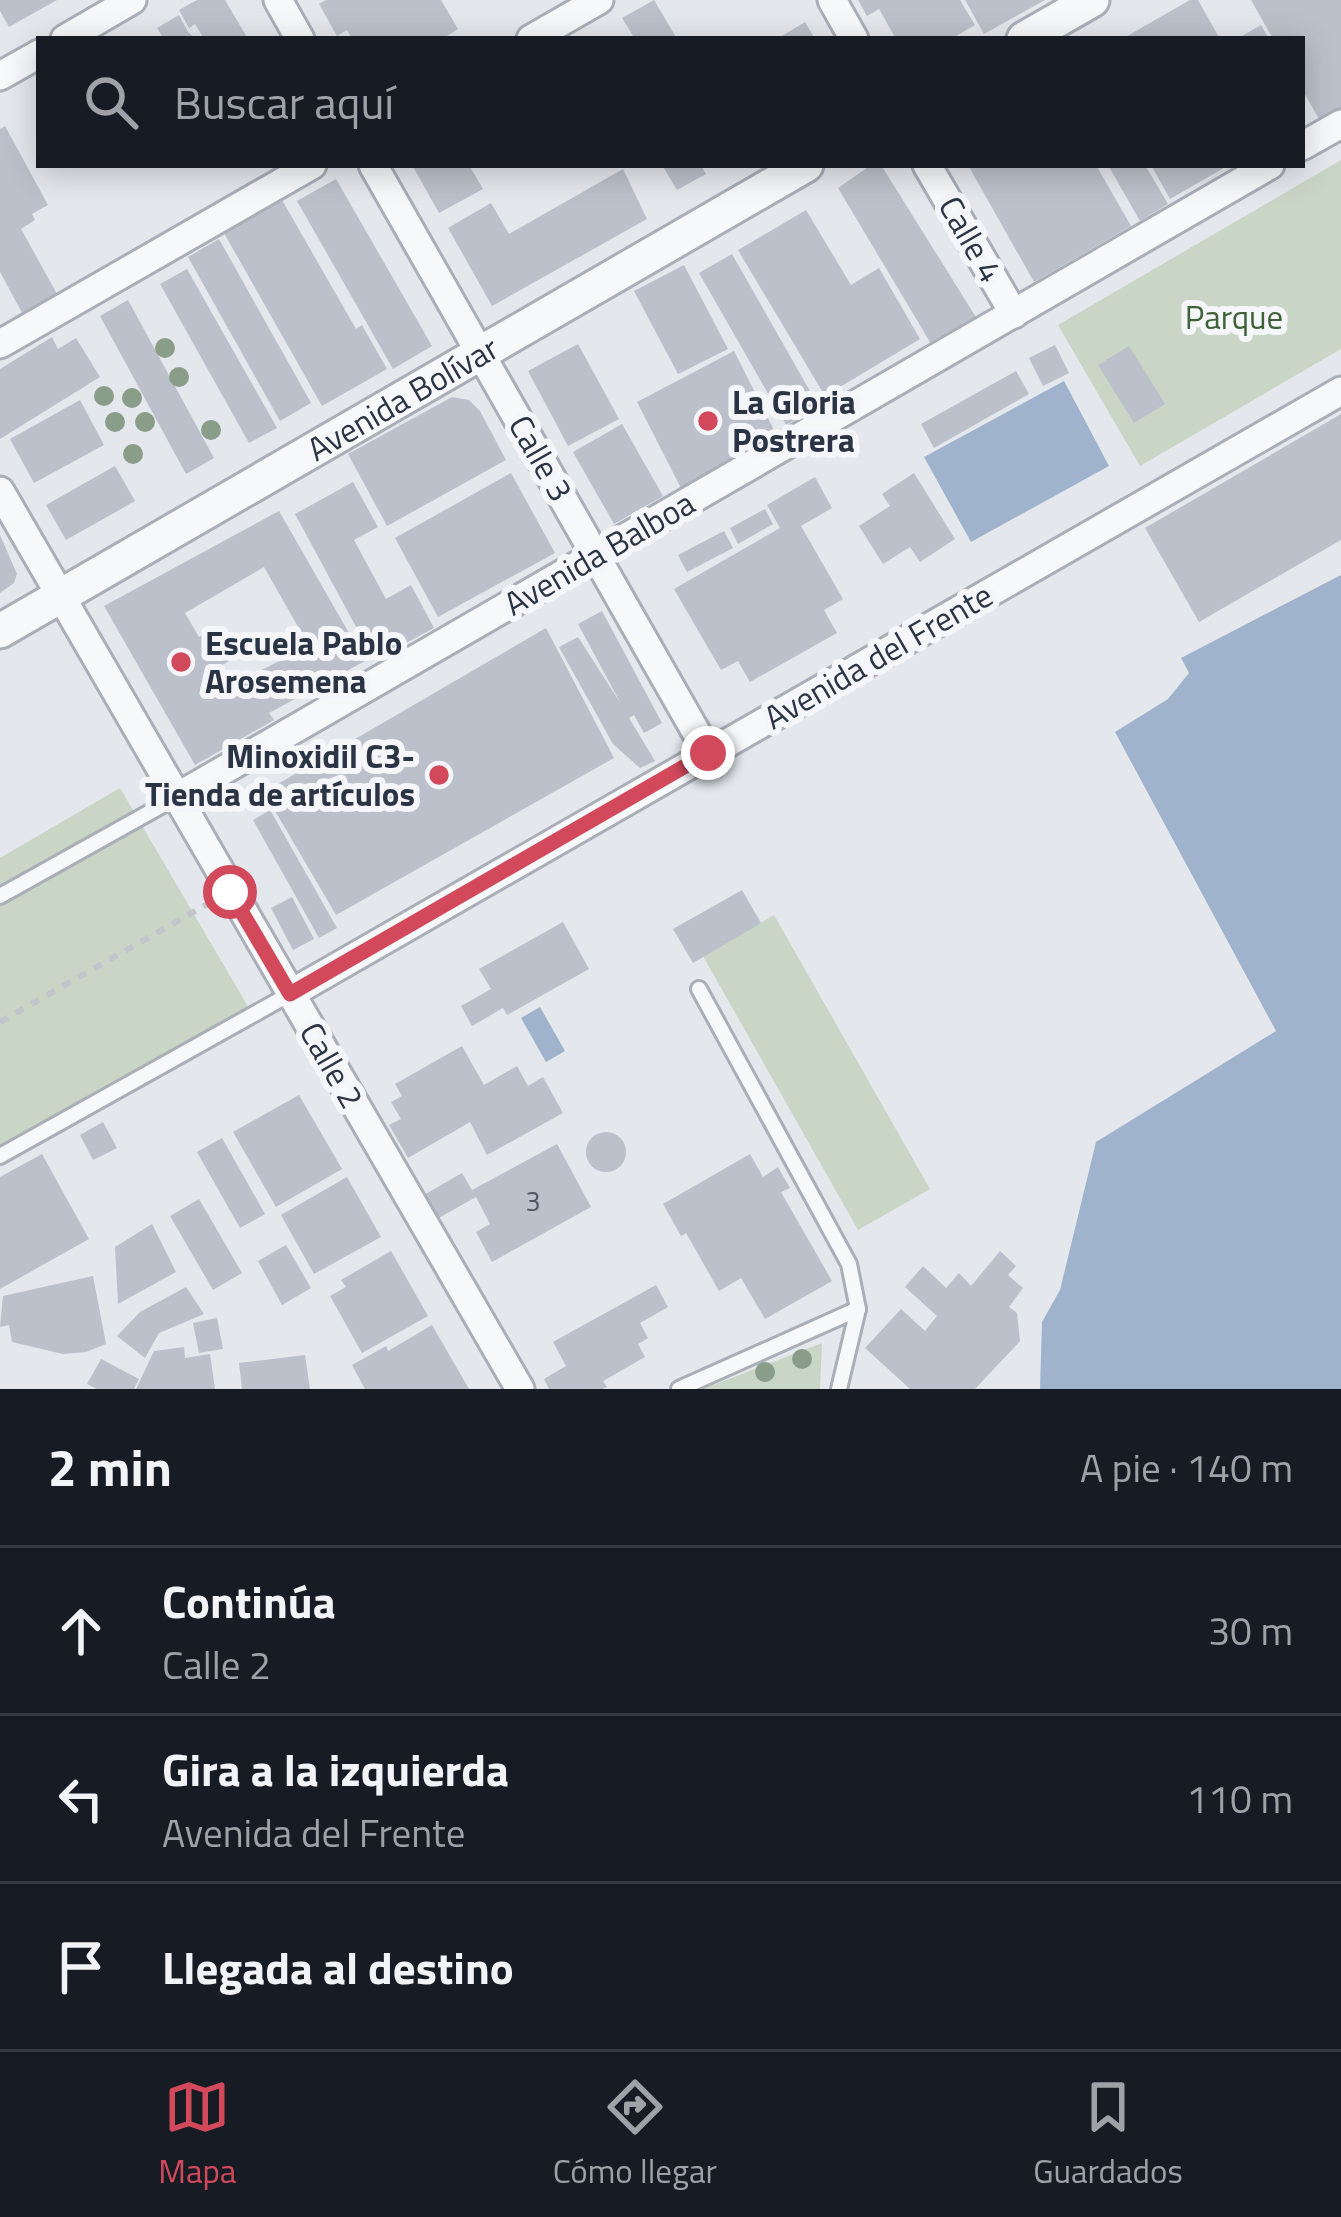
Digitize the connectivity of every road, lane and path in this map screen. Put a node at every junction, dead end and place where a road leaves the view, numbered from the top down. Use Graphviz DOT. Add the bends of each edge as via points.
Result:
graph roads {
  1 [pos="132,0"];
  2 [pos="278,0"];
  3 [pos="598,0"];
  4 [pos="832,0"];
  5 [pos="1092,0"];
  6 [pos="70,36"];
  7 [pos="298,36"];
  8 [pos="536,36"];
  9 [pos="852,36"];
  10 [pos="1029,36"];
  11 [pos="36,56"];
  12 [pos="0,76"];
  13 [pos="1341,124"];
  14 [pos="1305,144"];
  15 [pos="307,168"];
  16 [pos="375,168"];
  17 [pos="801,168"];
  18 [pos="930,168"];
  19 [pos="1265,168"];
  20 [pos="1014,314"];
  21 [pos="0,344"];
  22 [pos="481,353"];
  23 [pos="1341,392"];
  24 [pos="0,491"];
  25 [pos="596,554"];
  26 [pos="61,596"];
  27 [pos="0,631"];
  28 [pos="708,753"];
  29 [pos="177,797"];
  30 [pos="230,892"];
  31 [pos="0,896"];
  32 [pos="699,989"];
  33 [pos="290,994"];
  34 [pos="0,1022"];
  35 [pos="0,1156"];
  36 [pos="858,1309"];
  37 [pos="520,1389"];
  38 [pos="679,1389"];
  39 [pos="839,1389"];
  1 -- 6 [label="street"];
  2 -- 7 [label="street"];
  3 -- 8 [label="street"];
  4 -- 9 [label="street"];
  5 -- 10 [label="street"];
  11 -- 12 [label="street"];
  13 -- 14 [label="street"];
  15 -- 21 [label="street"];
  16 -- 22 [label="street, Calle 3"];
  17 -- 22 [label="street, Avenida Bolívar"];
  18 -- 20 [label="street, Calle 4"];
  19 -- 20 [label="street, Avenida Balboa"];
  20 -- 25 [label="street, Avenida Balboa"];
  22 -- 25 [label="street, Calle 3"];
  22 -- 26 [label="street, Avenida Bolívar"];
  23 -- 28 [label="street, Avenida del Frente"];
  24 -- 26 [label="street, Calle 2"];
  25 -- 28 [label="street, Calle 3"];
  25 -- 29 [label="street, Avenida Balboa"];
  26 -- 27 [label="street, Avenida Bolívar"];
  26 -- 29 [label="street, Calle 2"];
  28 -- 33 [label="street, Avenida del Frente"];
  29 -- 30 [label="street, Calle 2"];
  29 -- 31 [label="lane"];
  30 -- 33 [label="street, Calle 2"];
  30 -- 34 [label="path"];
  32 -- 36 [label="lane" via="849,1264"];
  33 -- 35 [label="lane"];
  33 -- 37 [label="street, Calle 2"];
  36 -- 38 [label="lane"];
  36 -- 39 [label="lane"];
}
